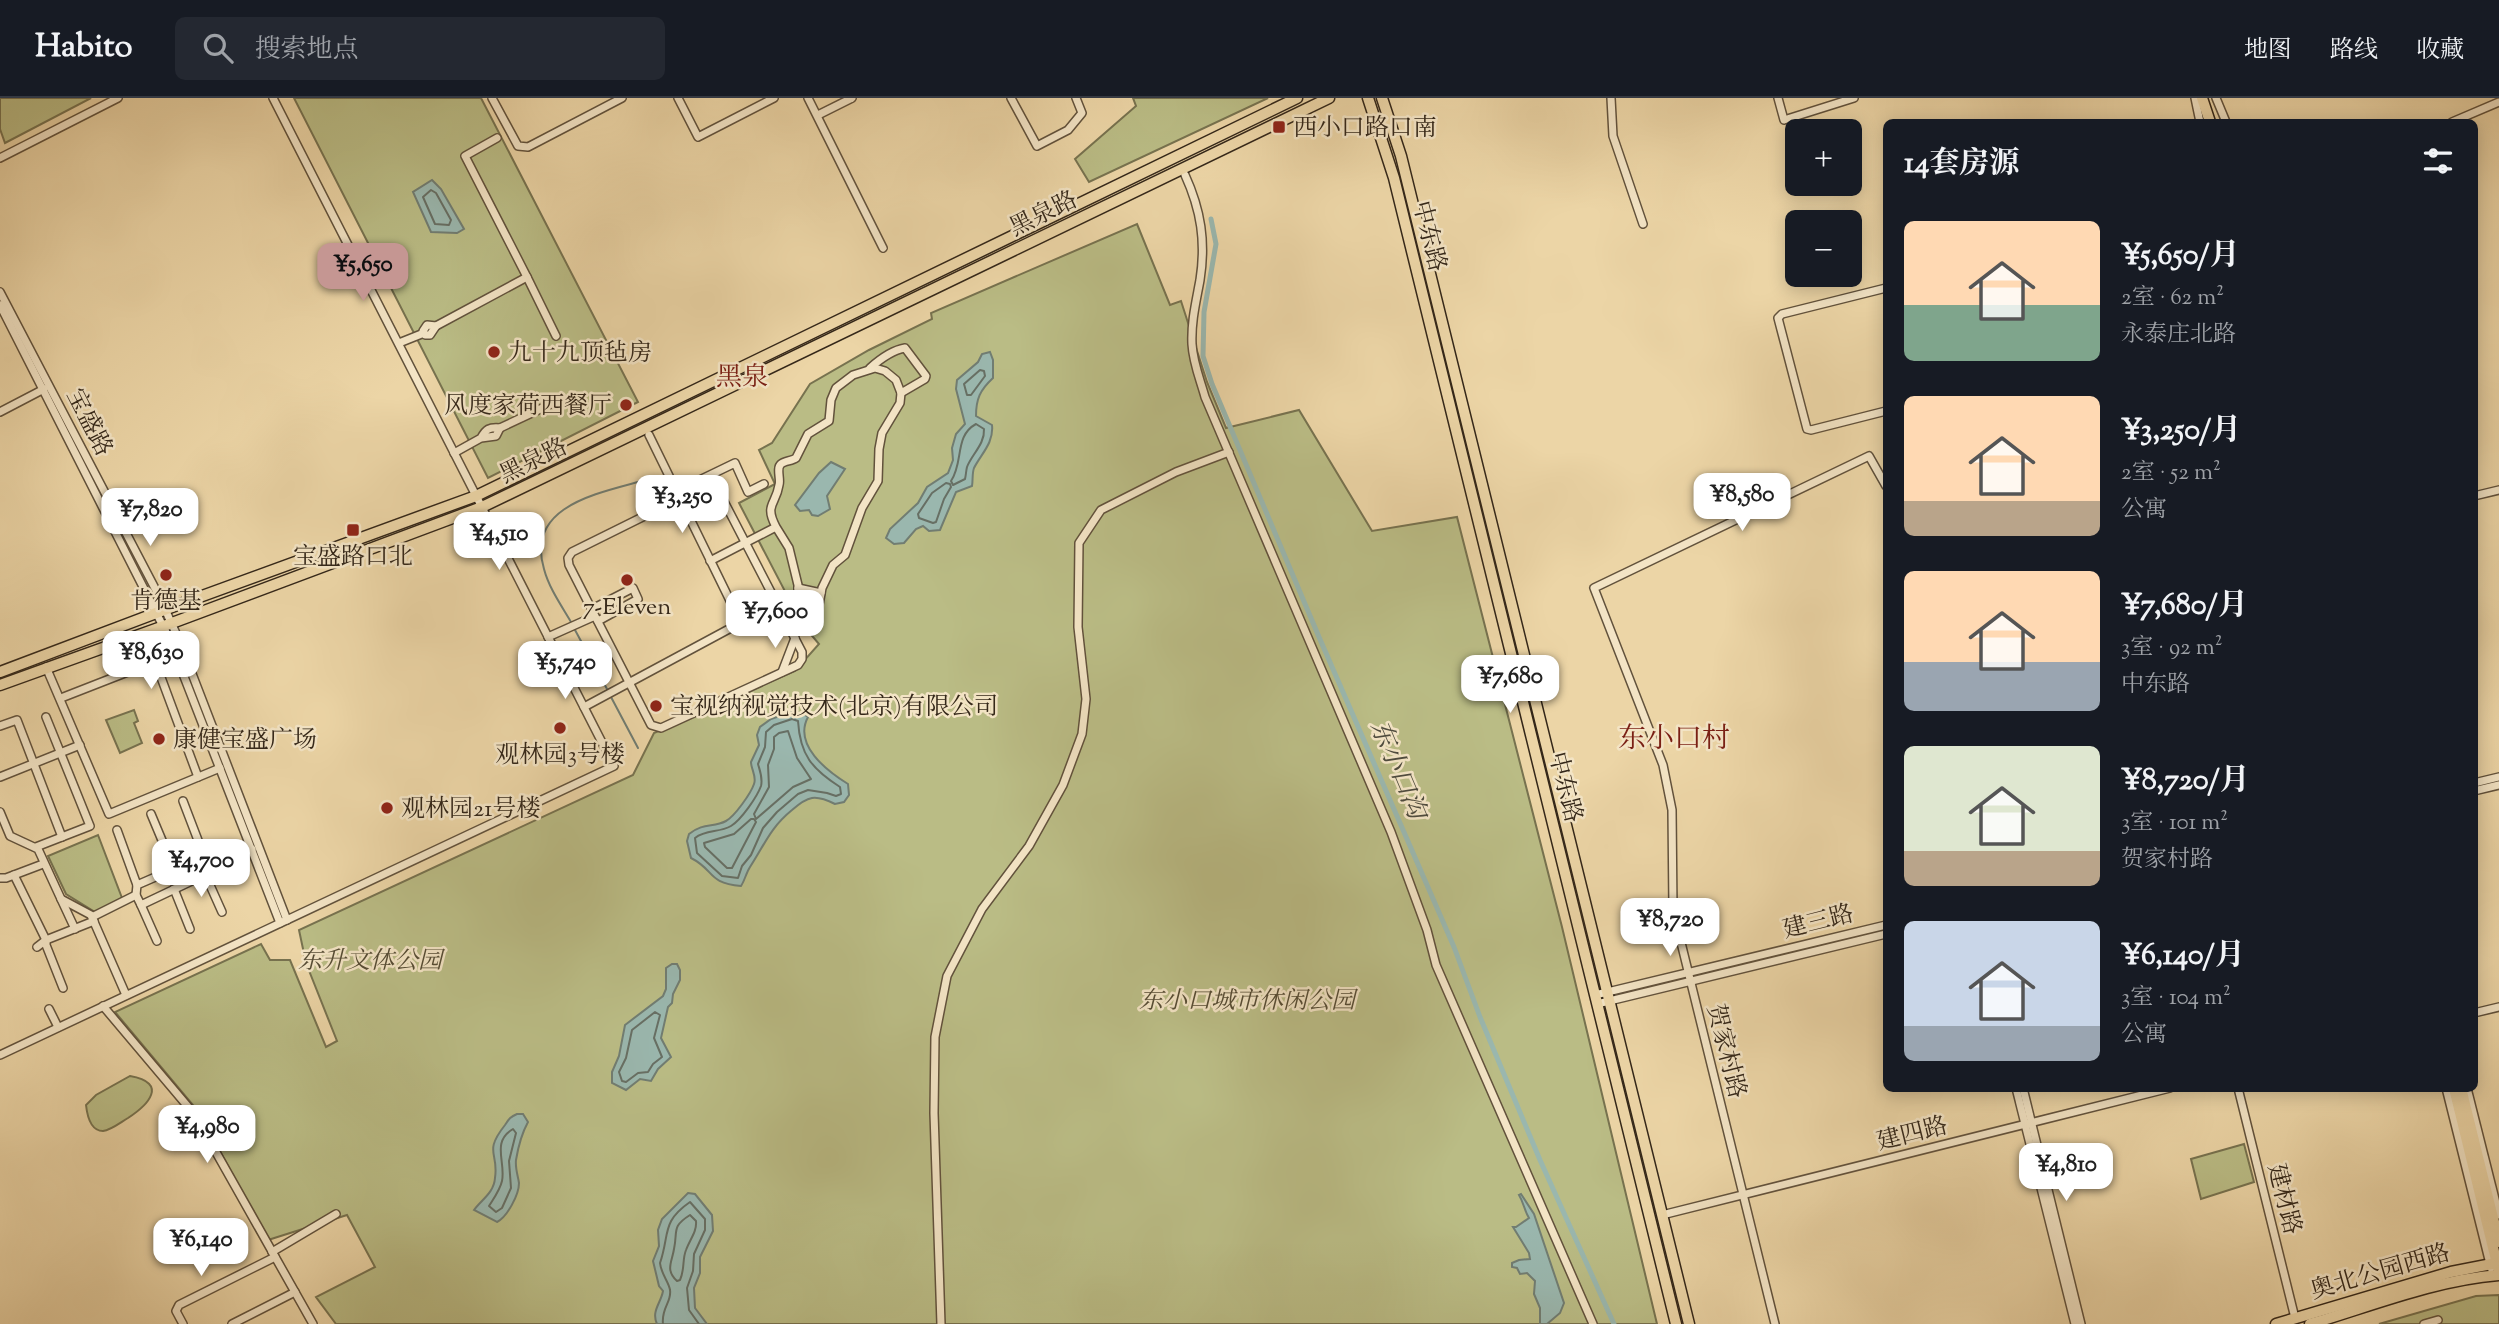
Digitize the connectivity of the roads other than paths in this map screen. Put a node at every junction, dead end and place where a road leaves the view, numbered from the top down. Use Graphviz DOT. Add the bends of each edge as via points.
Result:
graph roads {
  1 [pos="107,98"];
  2 [pos="118,98"];
  3 [pos="273,98"];
  4 [pos="492,98"];
  5 [pos="622,98"];
  6 [pos="678,98"];
  7 [pos="774,98"];
  8 [pos="808,98"];
  9 [pos="852,98"];
  10 [pos="1011,98"];
  11 [pos="1076,98"];
  12 [pos="1297,98"];
  13 [pos="1329,98"];
  14 [pos="1368,98"];
  15 [pos="1382,98"];
  16 [pos="1611,98"];
  17 [pos="1778,98"];
  18 [pos="1854,98"];
  19 [pos="2195,98"];
  20 [pos="2203,98"];
  21 [pos="2209,98"];
  22 [pos="2216,98"];
  23 [pos="2498,102"];
  24 [pos="818,115"];
  25 [pos="2199,119"];
  26 [pos="2209,119"];
  27 [pos="2215,119"];
  28 [pos="2225,119"];
  29 [pos="2459,119"];
  30 [pos="498,138"];
  31 [pos="0,152"];
  32 [pos="1186,170"];
  33 [pos="1643,223"];
  34 [pos="883,248"];
  35 [pos="527,277"];
  36 [pos="1883,289"];
  37 [pos="0,292"];
  38 [pos="0,304"];
  39 [pos="556,336"];
  40 [pos="399,343"];
  41 [pos="869,369"];
  42 [pos="44,389"];
  43 [pos="901,393"];
  44 [pos="551,404"];
  45 [pos="0,412"];
  46 [pos="1883,412"];
  47 [pos="649,435"];
  48 [pos="1229,452"];
  49 [pos="454,453"];
  50 [pos="1883,481"];
  51 [pos="764,484"];
  52 [pos="2499,490"];
  53 [pos="678,495"];
  54 [pos="2478,495"];
  55 [pos="477,496"];
  56 [pos="482,508"];
  57 [pos="776,527"];
  58 [pos="745,543"];
  59 [pos="710,561"];
  60 [pos="798,588"];
  61 [pos="821,593"];
  62 [pos="812,603"];
  63 [pos="800,609"];
  64 [pos="161,611"];
  65 [pos="595,615"];
  66 [pos="784,617"];
  67 [pos="741,623"];
  68 [pos="168,625"];
  69 [pos="548,637"];
  70 [pos="795,638"];
  71 [pos="46,667"];
  72 [pos="0,672"];
  73 [pos="782,672"];
  74 [pos="629,682"];
  75 [pos="0,685"];
  76 [pos="61,698"];
  77 [pos="584,707"];
  78 [pos="46,717"];
  79 [pos="0,726"];
  80 [pos="80,745"];
  81 [pos="60,751"];
  82 [pos="34,763"];
  83 [pos="220,768"];
  84 [pos="0,776"];
  85 [pos="198,777"];
  86 [pos="2499,777"];
  87 [pos="2478,782"];
  88 [pos="2499,785"];
  89 [pos="2478,790"];
  90 [pos="183,801"];
  91 [pos="0,812"];
  92 [pos="151,814"];
  93 [pos="117,830"];
  94 [pos="62,837"];
  95 [pos="36,847"];
  96 [pos="251,849"];
  97 [pos="204,856"];
  98 [pos="216,862"];
  99 [pos="44,864"];
  100 [pos="174,869"];
  101 [pos="205,874"];
  102 [pos="5,878"];
  103 [pos="137,884"];
  104 [pos="174,889"];
  105 [pos="136,895"];
  106 [pos="61,898"];
  107 [pos="141,905"];
  108 [pos="222,912"];
  109 [pos="93,919"];
  110 [pos="284,921"];
  111 [pos="1883,926"];
  112 [pos="75,929"];
  113 [pos="190,929"];
  114 [pos="1883,935"];
  115 [pos="46,940"];
  116 [pos="157,941"];
  117 [pos="37,947"];
  118 [pos="1688,972"];
  119 [pos="1690,981"];
  120 [pos="63,988"];
  121 [pos="126,995"];
  122 [pos="1608,996"];
  123 [pos="1596,999"];
  124 [pos="103,1006"];
  125 [pos="2499,1007"];
  126 [pos="49,1009"];
  127 [pos="2478,1012"];
  128 [pos="58,1027"];
  129 [pos="0,1055"];
  130 [pos="2018,1092"];
  131 [pos="2024,1092"];
  132 [pos="2154,1092"];
  133 [pos="2239,1092"];
  134 [pos="2447,1092"];
  135 [pos="2455,1092"];
  136 [pos="2462,1092"];
  137 [pos="2468,1092"];
  138 [pos="2029,1124"];
  139 [pos="1743,1195"];
  140 [pos="336,1214"];
  141 [pos="1662,1215"];
  142 [pos="2499,1215"];
  143 [pos="2499,1242"];
  144 [pos="274,1254"];
  145 [pos="2496,1269"];
  146 [pos="295,1292"];
  147 [pos="2295,1318"];
  148 [pos="2438,1320"];
  149 [pos="183,1324"];
  150 [pos="232,1324"];
  151 [pos="313,1324"];
  152 [pos="941,1324"];
  153 [pos="1592,1324"];
  154 [pos="1676,1324"];
  155 [pos="1689,1324"];
  156 [pos="1775,1324"];
  157 [pos="2075,1324"];
  158 [pos="2081,1324"];
  159 [pos="2276,1324"];
  160 [pos="2310,1324"];
  161 [pos="2424,1324"];
  1 -- 31 [label="street"];
  2 -- 31 [label="street"];
  3 -- 40 [label="street"];
  4 -- 5 [label="street" via="518,146 528,147"];
  6 -- 7 [label="street" via="698,137"];
  8 -- 24 [label="street"];
  9 -- 24 [label="street"];
  10 -- 11 [label="street" via="1037,146 1068,130 1082,113"];
  12 -- 55 [label="main road, 黑泉路"];
  13 -- 32 [label="main road, 黑泉路"];
  14 -- 123 [label="main road, 中东路" via="1394,178"];
  15 -- 122 [label="main road, 中东路" via="1401,156"];
  16 -- 33 [label="street" via="1613,136"];
  17 -- 18 [label="street" via="1784,120"];
  19 -- 25 [label="street"];
  20 -- 26 [label="main road"];
  21 -- 27 [label="main road"];
  22 -- 28 [label="street"];
  23 -- 29 [label="street"];
  24 -- 34 [label="street"];
  30 -- 35 [label="street" via="465,156"];
  32 -- 48 [label="street" via="1204,240 1193,310 1195,366"];
  32 -- 56 [label="main road, 黑泉路"];
  35 -- 39 [label="street"];
  35 -- 40 [label="street" via="436,326 430,335"];
  36 -- 46 [label="street" via="1779,318 1807,429"];
  37 -- 64 [label="street, 宝盛路"];
  38 -- 42 [label="street, 宝盛路"];
  40 -- 49 [label="street"];
  41 -- 43 [label="street" via="891,375"];
  41 -- 43 [label="street" via="905,348 926,376"];
  41 -- 57 [label="street" via="836,388 828,421 808,435 793,461 781,463 771,510"];
  42 -- 45 [label="street"];
  42 -- 64 [label="street, 宝盛路"];
  43 -- 61 [label="street" via="899,407 882,433 878,481 862,508 845,555 833,565"];
  44 -- 49 [label="street" via="500,428 496,436 481,438"];
  47 -- 53 [label="street"];
  48 -- 152 [label="street" via="1176,472 1101,510 1079,543 1078,627 1086,699 1082,734 1063,785 1029,846 982,909 947,976 935,1037"];
  48 -- 153 [label="street" via="1391,832 1436,965"];
  49 -- 55 [label="street"];
  50 -- 118 [label="street, 贺家村路" via="1869,456 1594,588 1663,765 1672,810 1673,910"];
  51 -- 53 [label="street" via="748,492 735,463"];
  52 -- 54 [label="street"];
  53 -- 58 [label="street" via="711,483 716,486"];
  53 -- 59 [label="street"];
  53 -- 65 [label="street" via="569,555 569,565"];
  55 -- 56 [label="street"];
  55 -- 64 [label="main road, 黑泉路"];
  56 -- 68 [label="main road, 黑泉路"];
  56 -- 69 [label="street"];
  57 -- 58 [label="street"];
  57 -- 60 [label="street" via="789,548"];
  58 -- 59 [label="street"];
  58 -- 66 [label="street"];
  59 -- 67 [label="street"];
  60 -- 61 [label="street"];
  60 -- 63 [label="street"];
  61 -- 63 [label="street" via="815,612"];
  62 -- 63 [label="street"];
  63 -- 66 [label="street"];
  64 -- 68 [label="street, 宝盛路"];
  64 -- 72 [label="main road, 黑泉路"];
  65 -- 65 [label="street" via="638,599 633,588"];
  65 -- 69 [label="street"];
  65 -- 74 [label="street"];
  66 -- 67 [label="street"];
  66 -- 70 [label="street"];
  67 -- 74 [label="street"];
  68 -- 71 [label="main road, 黑泉路"];
  68 -- 83 [label="street, 宝盛路"];
  68 -- 110 [label="street, 宝盛路" via="200,690"];
  69 -- 77 [label="street"];
  70 -- 73 [label="street"];
  70 -- 73 [label="street" via="802,659"];
  71 -- 75 [label="main road, 黑泉路"];
  71 -- 76 [label="street"];
  73 -- 74 [label="street" via="661,728 651,725"];
  74 -- 77 [label="street"];
  76 -- 80 [label="street"];
  76 -- 85 [label="street" via="142,666 159,672"];
  77 -- 110 [label="street" via="614,766"];
  78 -- 81 [label="street"];
  79 -- 82 [label="street" via="17,720"];
  80 -- 81 [label="street"];
  80 -- 85 [label="street" via="109,814"];
  81 -- 82 [label="street"];
  81 -- 94 [label="street" via="90,825"];
  82 -- 84 [label="street"];
  82 -- 94 [label="street"];
  83 -- 85 [label="street"];
  83 -- 96 [label="street, 宝盛路"];
  86 -- 87 [label="street"];
  88 -- 89 [label="street"];
  90 -- 97 [label="street"];
  91 -- 95 [label="street" via="10,836"];
  92 -- 100 [label="street"];
  93 -- 103 [label="street"];
  94 -- 95 [label="street"];
  95 -- 99 [label="street"];
  96 -- 98 [label="street"];
  96 -- 110 [label="street, 宝盛路"];
  97 -- 98 [label="street" via="213,852"];
  97 -- 100 [label="street"];
  98 -- 101 [label="street" via="219,868"];
  99 -- 102 [label="street"];
  99 -- 106 [label="street"];
  100 -- 103 [label="street"];
  101 -- 104 [label="street"];
  101 -- 108 [label="street"];
  102 -- 115 [label="street"];
  103 -- 105 [label="street"];
  104 -- 107 [label="street"];
  104 -- 113 [label="street"];
  105 -- 107 [label="street"];
  105 -- 109 [label="street"];
  106 -- 109 [label="street"];
  106 -- 112 [label="street"];
  107 -- 116 [label="street"];
  109 -- 112 [label="street"];
  109 -- 121 [label="street"];
  110 -- 121 [label="street"];
  111 -- 118 [label="street, 建三路"];
  112 -- 115 [label="street"];
  114 -- 119 [label="street, 建三路"];
  115 -- 117 [label="street"];
  115 -- 120 [label="street"];
  118 -- 119 [label="street, 贺家村路"];
  118 -- 122 [label="street, 建三路"];
  119 -- 122 [label="street, 建三路"];
  119 -- 139 [label="street, 贺家村路"];
  121 -- 124 [label="street"];
  122 -- 123 [label="street, 建三路"];
  122 -- 141 [label="main road, 中东路"];
  123 -- 154 [label="main road, 中东路"];
  124 -- 128 [label="street"];
  124 -- 144 [label="street" via="195,1115"];
  125 -- 127 [label="street"];
  126 -- 128 [label="street"];
  128 -- 129 [label="street"];
  130 -- 138 [label="street"];
  131 -- 138 [label="street"];
  132 -- 138 [label="street, 建四路"];
  133 -- 147 [label="street, 建材路"];
  134 -- 145 [label="street"];
  135 -- 145 [label="main road"];
  136 -- 143 [label="main road"];
  137 -- 142 [label="street"];
  138 -- 139 [label="street, 建四路"];
  138 -- 157 [label="street"];
  138 -- 158 [label="street"];
  139 -- 141 [label="street, 建四路"];
  139 -- 156 [label="street, 贺家村路"];
  140 -- 144 [label="street"];
  141 -- 155 [label="main road, 中东路"];
  144 -- 146 [label="street"];
  144 -- 149 [label="street" via="179,1305 176,1311"];
  145 -- 147 [label="main road, 奥北公园西路" via="2451,1272"];
  145 -- 160 [label="main road, 奥北公园西路"];
  146 -- 150 [label="street"];
  146 -- 151 [label="street"];
  147 -- 159 [label="main road, 奥北公园西路"];
  148 -- 161 [label="street"];
}
